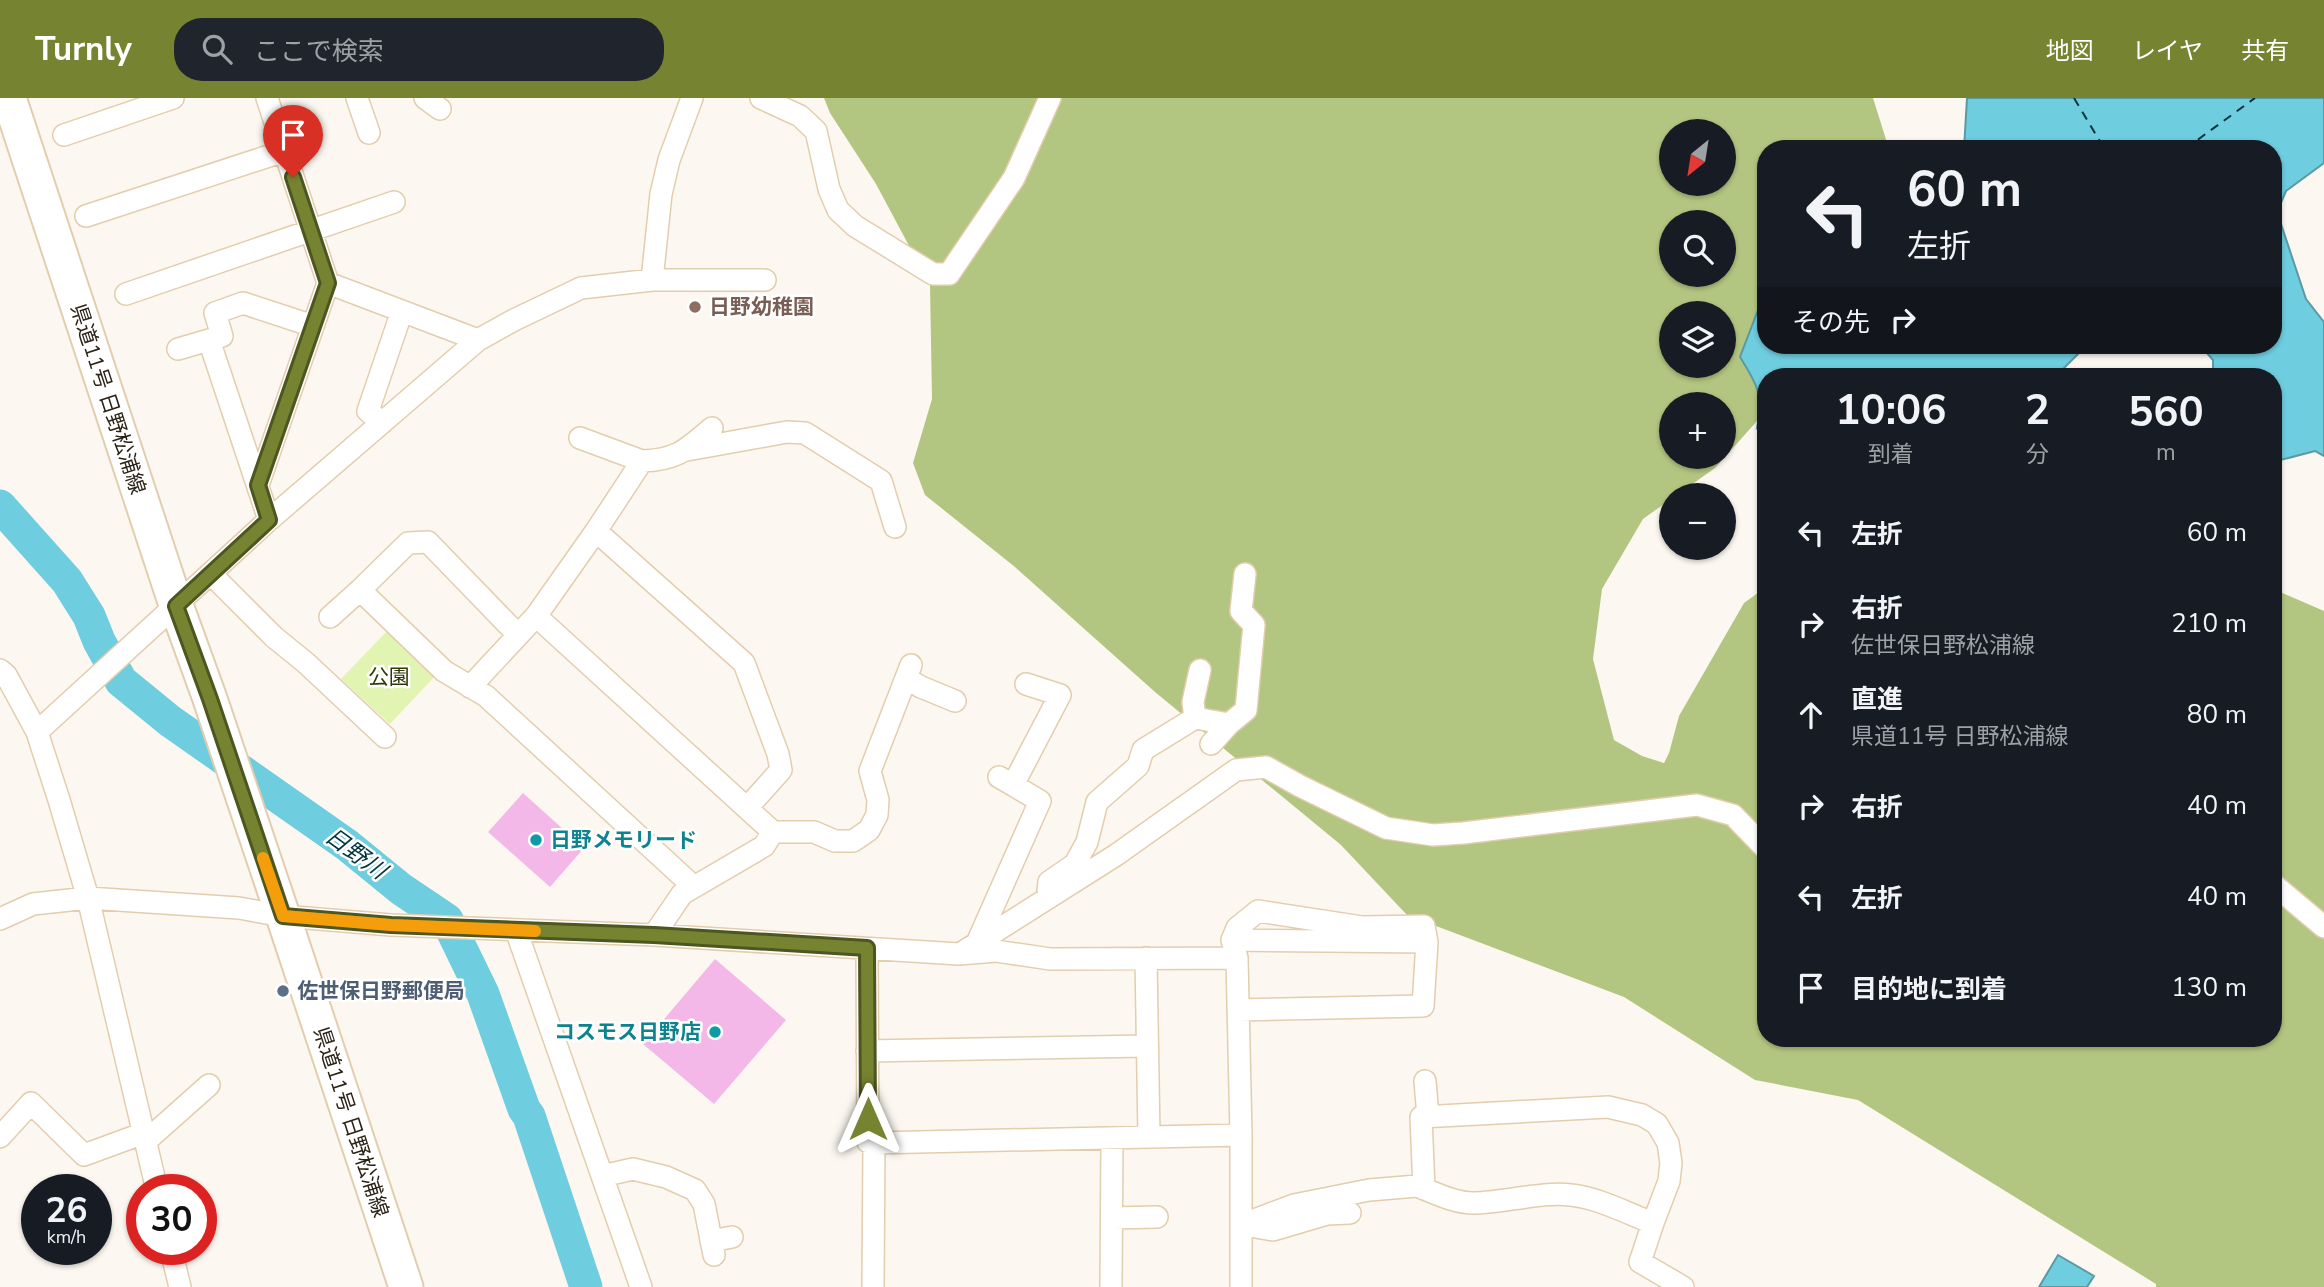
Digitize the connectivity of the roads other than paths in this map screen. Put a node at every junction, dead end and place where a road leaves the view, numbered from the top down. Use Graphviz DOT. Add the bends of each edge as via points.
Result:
graph roads {
  1 [pos="9,98"];
  2 [pos="173,98"];
  3 [pos="267,98"];
  4 [pos="692,98"];
  5 [pos="761,98"];
  6 [pos="1050,98"];
  7 [pos="364,102"];
  8 [pos="369,132"];
  9 [pos="64,135"];
  10 [pos="284,150"];
  11 [pos="394,202"];
  12 [pos="86,216"];
  13 [pos="311,230"];
  14 [pos="652,280"];
  15 [pos="765,280"];
  16 [pos="328,283"];
  17 [pos="126,294"];
  18 [pos="402,312"];
  19 [pos="313,326"];
  20 [pos="209,340"];
  21 [pos="478,340"];
  22 [pos="178,349"];
  23 [pos="382,423"];
  24 [pos="712,428"];
  25 [pos="580,438"];
  26 [pos="687,450"];
  27 [pos="642,461"];
  28 [pos="258,485"];
  29 [pos="269,520"];
  30 [pos="895,527"];
  31 [pos="596,531"];
  32 [pos="211,574"];
  33 [pos="1245,574"];
  34 [pos="360,590"];
  35 [pos="176,606"];
  36 [pos="536,616"];
  37 [pos="330,617"];
  38 [pos="518,635"];
  39 [pos="0,670"];
  40 [pos="1200,670"];
  41 [pos="1026,684"];
  42 [pos="470,687"];
  43 [pos="955,701"];
  44 [pos="1195,718"];
  45 [pos="1229,724"];
  46 [pos="37,732"];
  47 [pos="385,737"];
  48 [pos="1211,744"];
  49 [pos="747,808"];
  50 [pos="774,832"];
  51 [pos="1757,840"];
  52 [pos="694,887"];
  53 [pos="2282,892"];
  54 [pos="88,898"];
  55 [pos="1048,899"];
  56 [pos="283,916"];
  57 [pos="0,919"];
  58 [pos="2324,927"];
  59 [pos="516,930"];
  60 [pos="654,935"];
  61 [pos="1427,942"];
  62 [pos="867,948"];
  63 [pos="968,949"];
  64 [pos="1235,949"];
  65 [pos="1146,958"];
  66 [pos="1238,1010"];
  67 [pos="1147,1046"];
  68 [pos="867,1051"];
  69 [pos="1425,1081"];
  70 [pos="209,1085"];
  71 [pos="1428,1117"];
  72 [pos="1241,1135"];
  73 [pos="0,1137"];
  74 [pos="145,1137"];
  75 [pos="1149,1137"];
  76 [pos="1112,1138"];
  77 [pos="874,1143"];
  78 [pos="153,1174"];
  79 [pos="602,1176"];
  80 [pos="1424,1189"];
  81 [pos="1350,1213"];
  82 [pos="1157,1217"];
  83 [pos="1112,1218"];
  84 [pos="1653,1223"];
  85 [pos="1241,1225"];
  86 [pos="733,1237"];
  87 [pos="175,1265"];
  88 [pos="180,1287"];
  89 [pos="406,1287"];
  90 [pos="641,1287"];
  91 [pos="873,1287"];
  92 [pos="1111,1287"];
  93 [pos="1241,1287"];
  94 [pos="1683,1287"];
  1 -- 35 [label="main road, 県道11号 日野松浦線"];
  2 -- 9 [label="street"];
  3 -- 10 [label="street"];
  4 -- 14 [label="street" via="669,160"];
  5 -- 6 [label="street" via="800,116 816,131 838,211 933,274 949,274 1014,178"];
  7 -- 8 [label="street"];
  10 -- 12 [label="street"];
  10 -- 13 [label="street"];
  11 -- 13 [label="street"];
  13 -- 16 [label="street"];
  13 -- 17 [label="street"];
  14 -- 15 [label="street"];
  14 -- 21 [label="street" via="581,288"];
  16 -- 18 [label="street"];
  16 -- 19 [label="street"];
  18 -- 21 [label="street"];
  18 -- 23 [label="street" via="368,411"];
  19 -- 20 [label="street" via="243,303 215,313 222,335"];
  19 -- 28 [label="street"];
  20 -- 22 [label="street"];
  20 -- 28 [label="street"];
  21 -- 23 [label="street"];
  23 -- 29 [label="street"];
  24 -- 26 [label="street"];
  25 -- 27 [label="street"];
  26 -- 27 [label="street" via="663,460"];
  26 -- 30 [label="street" via="805,433 881,481 878,508"];
  27 -- 31 [label="street"];
  28 -- 29 [label="street"];
  29 -- 32 [label="street"];
  31 -- 36 [label="street"];
  31 -- 49 [label="street" via="744,663 781,770"];
  32 -- 35 [label="street"];
  32 -- 47 [label="street"];
  33 -- 45 [label="street" via="1241,611 1254,625 1246,710"];
  34 -- 37 [label="street"];
  34 -- 38 [label="street" via="408,543 428,542"];
  34 -- 42 [label="street" via="444,671"];
  35 -- 46 [label="street"];
  35 -- 56 [label="main road, 県道11号 日野松浦線"];
  36 -- 38 [label="street"];
  36 -- 49 [label="street"];
  38 -- 42 [label="street"];
  39 -- 46 [label="street"];
  40 -- 44 [label="street"];
  41 -- 63 [label="street" via="1060,695 1006,781 1040,802"];
  42 -- 52 [label="street" via="486,696"];
  43 -- 50 [label="street" via="908,671 873,757 870,771 878,800 869,830 853,841 835,841 814,832"];
  44 -- 45 [label="street"];
  44 -- 55 [label="street" via="1143,750 1138,766 1097,802 1087,842 1075,864 1049,882"];
  45 -- 48 [label="street"];
  46 -- 54 [label="street"];
  49 -- 50 [label="street"];
  50 -- 52 [label="street" via="764,846"];
  51 -- 55 [label="street" via="1733,815 1697,805 1433,835 1386,828 1266,767 1236,770"];
  52 -- 60 [label="street" via="681,894"];
  53 -- 58 [label="street"];
  54 -- 56 [label="street" via="239,908"];
  54 -- 57 [label="street" via="33,904"];
  54 -- 74 [label="street"];
  55 -- 63 [label="street"];
  56 -- 59 [label="street"];
  56 -- 89 [label="main road, 県道11号 日野松浦線"];
  59 -- 60 [label="street"];
  59 -- 79 [label="street"];
  60 -- 62 [label="street"];
  61 -- 64 [label="street"];
  61 -- 64 [label="street" via="1424,926 1362,927 1258,911 1237,928"];
  61 -- 66 [label="street" via="1423,1006"];
  62 -- 63 [label="street"];
  62 -- 68 [label="street"];
  63 -- 65 [label="street" via="1050,959"];
  64 -- 65 [label="street"];
  64 -- 66 [label="street"];
  65 -- 67 [label="street"];
  66 -- 72 [label="street"];
  67 -- 68 [label="street"];
  67 -- 75 [label="street"];
  68 -- 77 [label="street" via="868,1142"];
  69 -- 71 [label="street"];
  70 -- 74 [label="street"];
  71 -- 80 [label="street" via="1420,1117"];
  71 -- 84 [label="street" via="1608,1107 1642,1115 1657,1125 1668,1143 1671,1163"];
  72 -- 75 [label="street"];
  72 -- 85 [label="street"];
  73 -- 74 [label="street" via="31,1103 84,1155"];
  74 -- 78 [label="street"];
  75 -- 76 [label="street"];
  76 -- 77 [label="street"];
  76 -- 83 [label="street"];
  77 -- 91 [label="street"];
  79 -- 86 [label="street" via="633,1169 695,1190 704,1203 713,1248"];
  79 -- 90 [label="street"];
  80 -- 84 [label="street" via="1472,1203 1568,1194"];
  80 -- 85 [label="street" via="1369,1190 1294,1205"];
  81 -- 85 [label="street" via="1327,1214 1273,1230"];
  82 -- 83 [label="street"];
  83 -- 92 [label="street"];
  84 -- 94 [label="street" via="1640,1262"];
  85 -- 93 [label="street"];
  87 -- 88 [label="street"];
}
